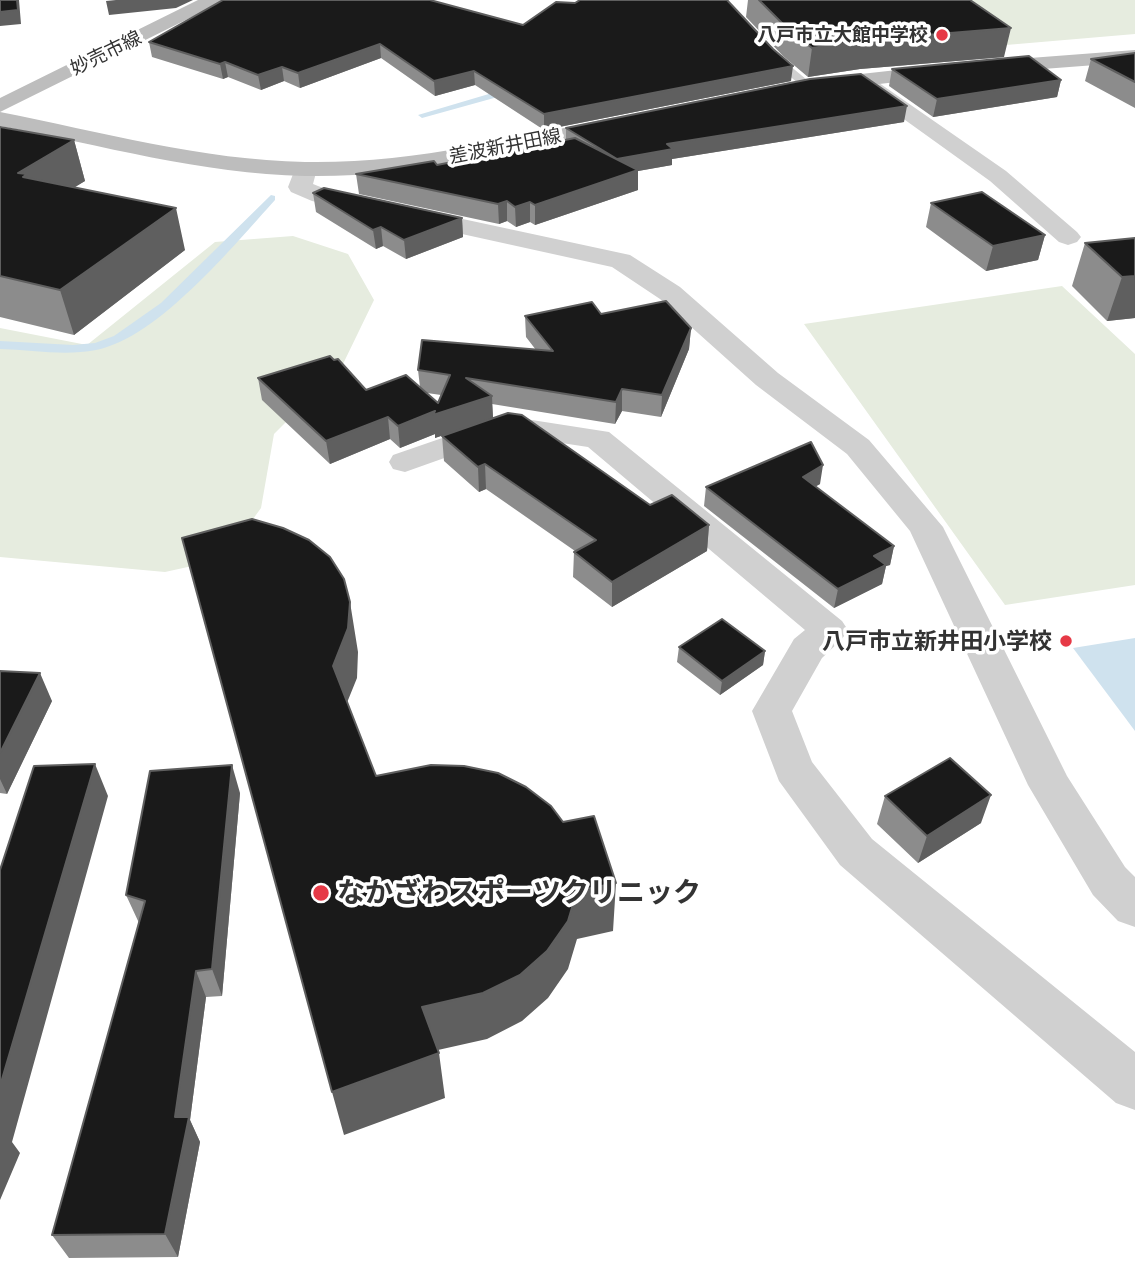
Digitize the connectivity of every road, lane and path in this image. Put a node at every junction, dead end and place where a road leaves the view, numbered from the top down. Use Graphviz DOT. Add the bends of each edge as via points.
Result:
graph roads {
  1 [pos="212,0"];
  2 [pos="767,50"];
  3 [pos="1135,56"];
  4 [pos="861,78"];
  5 [pos="808,86"];
  6 [pos="783,91"];
  7 [pos="0,106"];
  8 [pos="0,119"];
  9 [pos="632,121"];
  10 [pos="305,169"];
  11 [pos="1068,237"];
  12 [pos="405,462"];
  13 [pos="1135,907"];
  14 [pos="1135,1085"];
  1 -- 7 [label="main road, 妙売市線"];
  2 -- 5 [label="lane"];
  3 -- 4 [label="main road"];
  4 -- 5 [label="main road"];
  4 -- 11 [label="street" via="998,176"];
  5 -- 6 [label="main road"];
  8 -- 10 [label="main road, 差波新井田線" via="226,162"];
  9 -- 10 [label="main road, 差波新井田線" via="423,162"];
  10 -- 13 [label="street" via="300,187 321,196 621,261 670,293 767,379 858,447 926,527 1050,785 1109,881"];
  12 -- 14 [label="street" via="506,425 598,439 829,630 808,649 772,711 794,769 856,852"];
}
